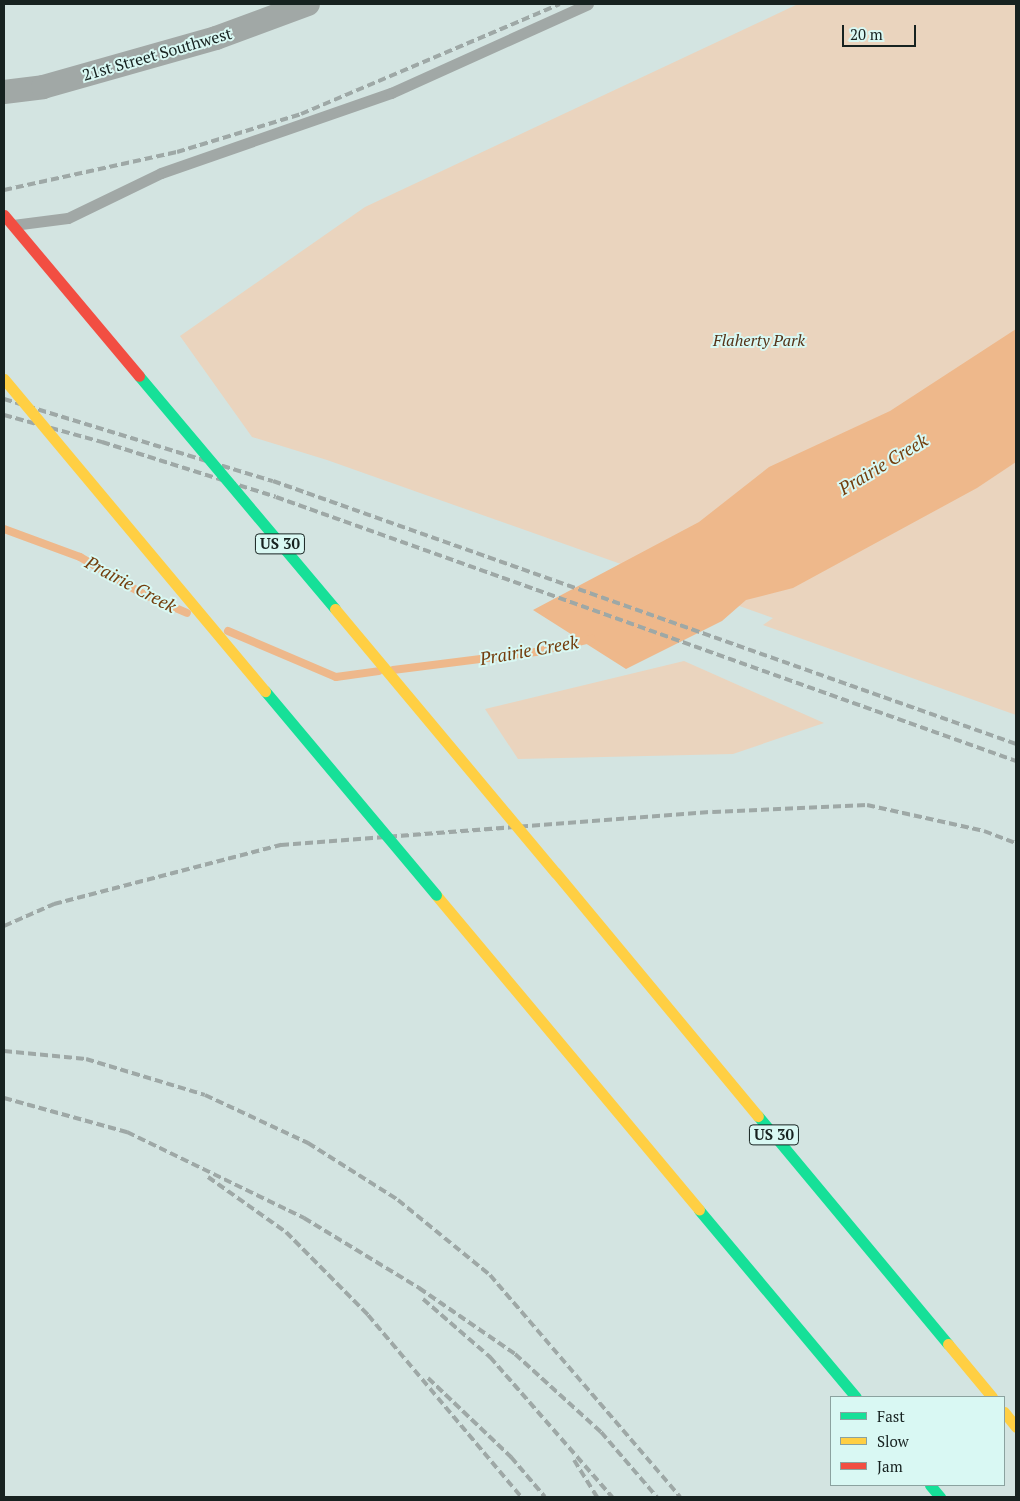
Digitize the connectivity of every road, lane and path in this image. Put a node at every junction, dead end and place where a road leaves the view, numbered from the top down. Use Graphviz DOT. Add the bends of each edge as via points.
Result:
graph roads {
  1 [pos="308,4"];
  2 [pos="588,4"];
  3 [pos="4,92"];
  4 [pos="4,215"];
  5 [pos="4,226"];
  6 [pos="4,379"];
  7 [pos="855,1396"];
  8 [pos="991,1396"];
  9 [pos="1005,1413"];
  10 [pos="1016,1427"];
  11 [pos="931,1486"];
  12 [pos="940,1497"];
  1 -- 3 [label="street, 21st Street Southwest" via="216,38 43,87"];
  2 -- 5 [label="lane" via="391,93 160,173 68,218"];
  4 -- 8 [label="highway, US 30, bridge"];
  6 -- 7 [label="highway, bridge"];
  9 -- 10 [label="highway"];
  11 -- 12 [label="highway"];
}
